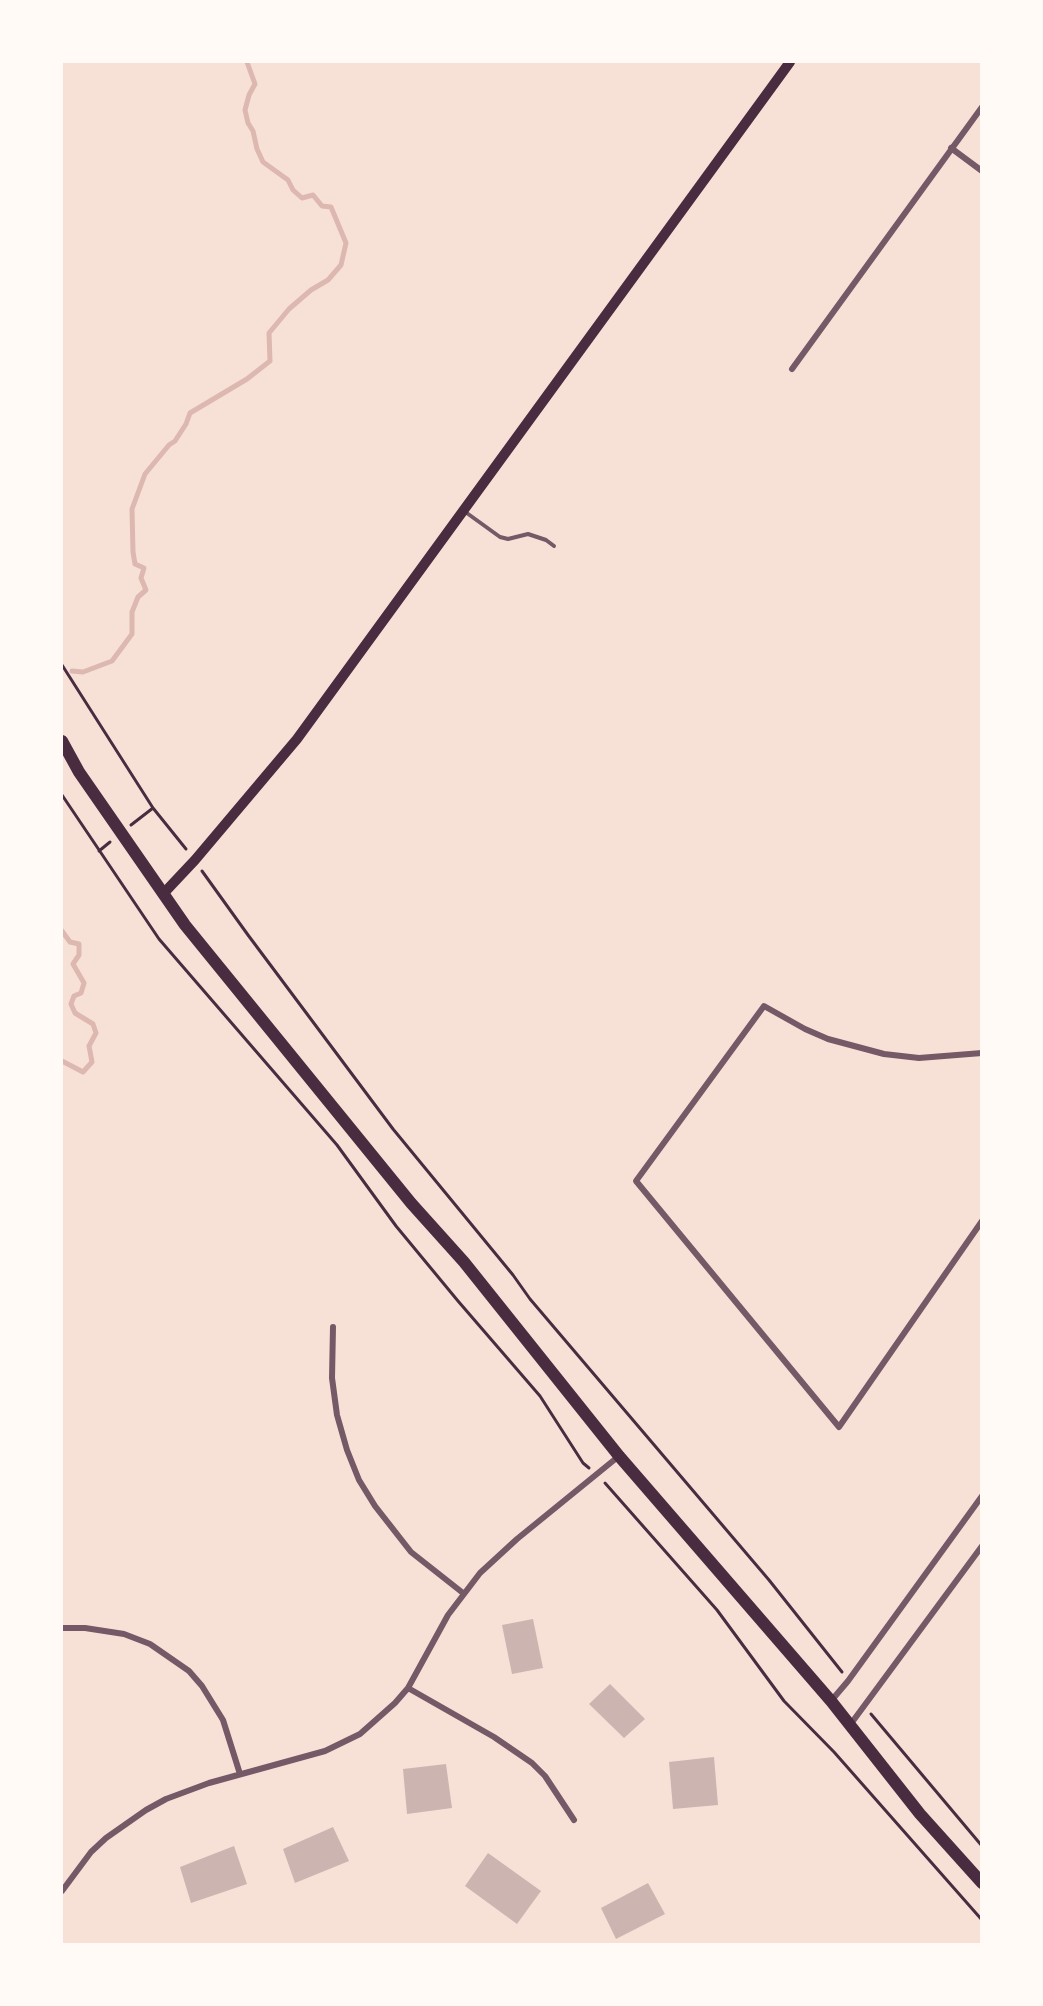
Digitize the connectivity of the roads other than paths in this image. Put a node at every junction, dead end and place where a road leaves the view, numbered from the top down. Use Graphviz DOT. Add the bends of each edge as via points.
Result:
graph roads {
  1 [pos="790,62"];
  2 [pos="981,107"];
  3 [pos="951,148"];
  4 [pos="981,171"];
  5 [pos="792,369"];
  6 [pos="463,510"];
  7 [pos="554,546"];
  8 [pos="62,741"];
  9 [pos="163,894"];
  10 [pos="981,1053"];
  11 [pos="981,1221"];
  12 [pos="333,1327"];
  13 [pos="619,1456"];
  14 [pos="981,1496"];
  15 [pos="981,1546"];
  16 [pos="463,1593"];
  17 [pos="62,1628"];
  18 [pos="408,1688"];
  19 [pos="831,1701"];
  20 [pos="849,1725"];
  21 [pos="240,1774"];
  22 [pos="574,1820"];
  23 [pos="981,1883"];
  24 [pos="62,1891"];
  1 -- 6 [label="main road"];
  2 -- 3 [label="street"];
  3 -- 4 [label="street"];
  3 -- 5 [label="street"];
  6 -- 7 [label="lane" via="500,537 528,534"];
  6 -- 9 [label="main road" via="297,740"];
  8 -- 9 [label="main road"];
  9 -- 13 [label="main road"];
  10 -- 11 [label="street" via="919,1058 884,1054 828,1039 764,1006 636,1181 838,1427"];
  12 -- 16 [label="street" via="332,1378 337,1414 359,1480 411,1552"];
  13 -- 16 [label="street" via="495,1557"];
  13 -- 19 [label="main road"];
  14 -- 19 [label="street"];
  15 -- 20 [label="street"];
  16 -- 18 [label="street"];
  17 -- 21 [label="street" via="124,1634 150,1644 189,1671 224,1720"];
  18 -- 21 [label="street" via="360,1734 317,1754"];
  18 -- 22 [label="street" via="532,1763"];
  19 -- 20 [label="main road"];
  20 -- 23 [label="main road"];
  21 -- 24 [label="street" via="166,1799 146,1810 91,1852"];
}
